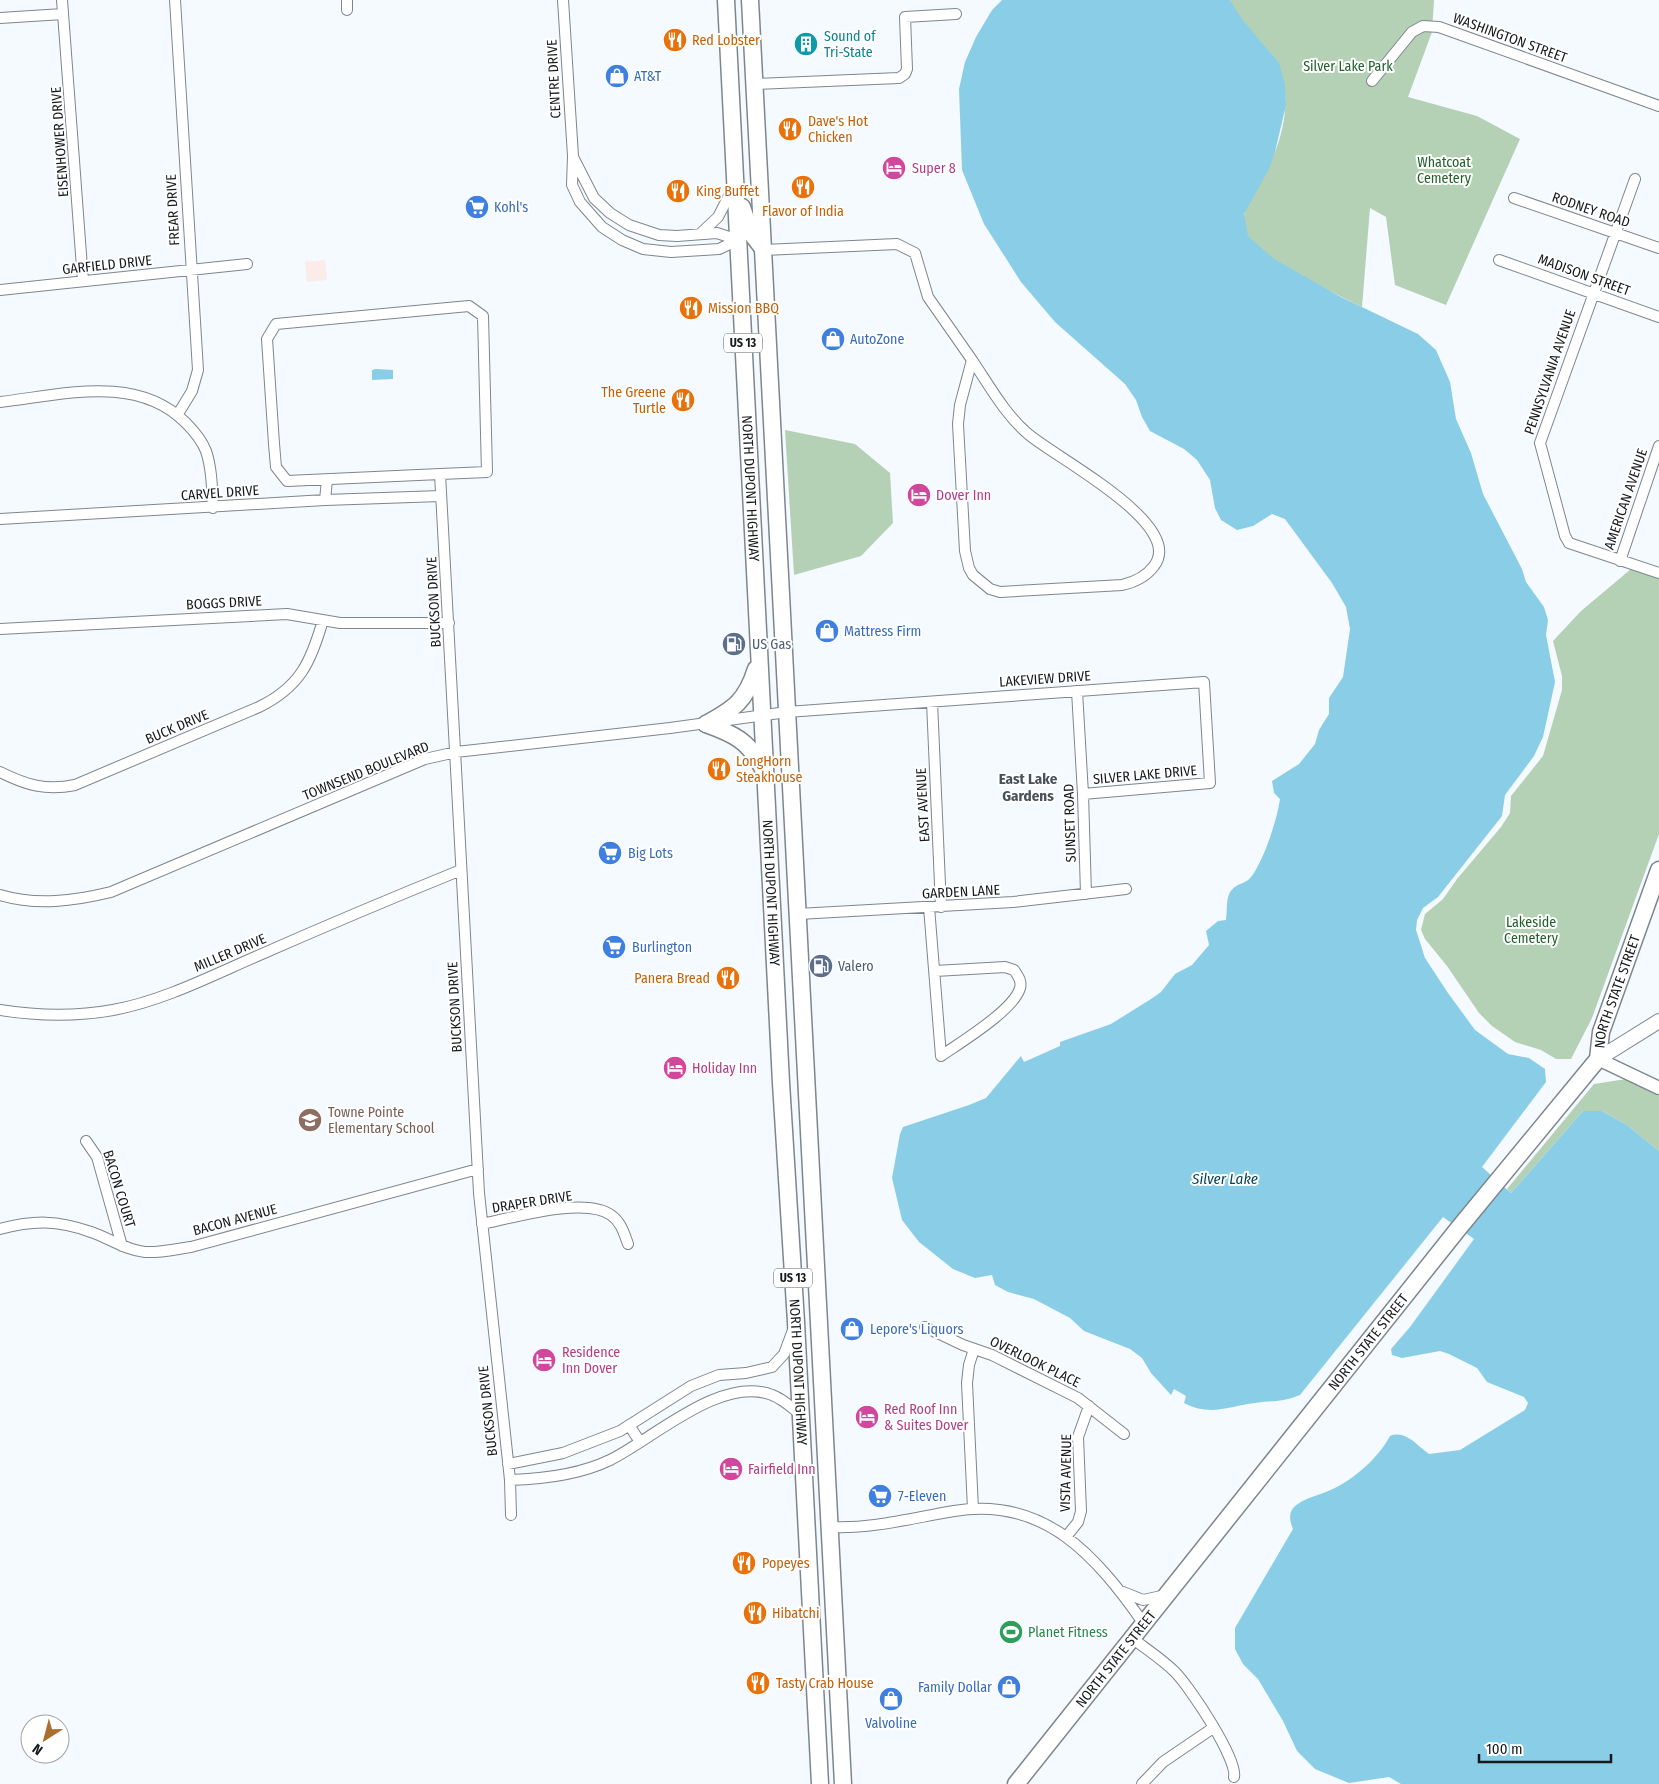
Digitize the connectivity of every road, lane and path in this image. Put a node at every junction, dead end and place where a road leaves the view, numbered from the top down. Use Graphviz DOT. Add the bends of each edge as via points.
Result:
graph roads {
  1 [pos="62,0"];
  2 [pos="175,0"];
  3 [pos="563,0"];
  4 [pos="750,0"];
  5 [pos="726,2"];
  6 [pos="63,14"];
  7 [pos="956,14"];
  8 [pos="0,18"];
  9 [pos="1372,81"];
  10 [pos="754,84"];
  11 [pos="1659,106"];
  12 [pos="573,156"];
  13 [pos="1635,179"];
  14 [pos="736,183"];
  15 [pos="1514,198"];
  16 [pos="1614,232"];
  17 [pos="700,234"];
  18 [pos="738,240"];
  19 [pos="1659,248"];
  20 [pos="764,250"];
  21 [pos="1499,260"];
  22 [pos="247,264"];
  23 [pos="190,270"];
  24 [pos="766,278"];
  25 [pos="84,281"];
  26 [pos="0,290"];
  27 [pos="1593,293"];
  28 [pos="1659,317"];
  29 [pos="972,360"];
  30 [pos="0,402"];
  31 [pos="178,414"];
  32 [pos="1659,446"];
  33 [pos="440,474"];
  34 [pos="327,480"];
  35 [pos="441,496"];
  36 [pos="325,500"];
  37 [pos="213,508"];
  38 [pos="0,519"];
  39 [pos="1620,561"];
  40 [pos="1659,573"];
  41 [pos="323,620"];
  42 [pos="449,623"];
  43 [pos="0,629"];
  44 [pos="759,657"];
  45 [pos="1077,691"];
  46 [pos="932,702"];
  47 [pos="787,712"];
  48 [pos="762,716"];
  49 [pos="706,724"];
  50 [pos="456,752"];
  51 [pos="0,772"];
  52 [pos="765,773"];
  53 [pos="1210,783"];
  54 [pos="1083,794"];
  55 [pos="461,870"];
  56 [pos="1659,870"];
  57 [pos="1126,889"];
  58 [pos="1086,894"];
  59 [pos="0,895"];
  60 [pos="929,907"];
  61 [pos="941,907"];
  62 [pos="798,914"];
  63 [pos="935,970"];
  64 [pos="0,1010"];
  65 [pos="1659,1021"];
  66 [pos="1598,1059"];
  67 [pos="1659,1088"];
  68 [pos="86,1141"];
  69 [pos="478,1169"];
  70 [pos="482,1224"];
  71 [pos="0,1229"];
  72 [pos="628,1244"];
  73 [pos="122,1246"];
  74 [pos="792,1261"];
  75 [pos="796,1322"];
  76 [pos="818,1324"];
  77 [pos="926,1328"];
  78 [pos="974,1349"];
  79 [pos="1089,1406"];
  80 [pos="800,1414"];
  81 [pos="629,1426"];
  82 [pos="1124,1434"];
  83 [pos="640,1442"];
  84 [pos="508,1464"];
  85 [pos="510,1480"];
  86 [pos="804,1480"];
  87 [pos="974,1508"];
  88 [pos="511,1515"];
  89 [pos="830,1527"];
  90 [pos="1066,1537"];
  91 [pos="1121,1591"];
  92 [pos="1167,1594"];
  93 [pos="1144,1624"];
  94 [pos="1132,1638"];
  95 [pos="1213,1728"];
  96 [pos="1234,1776"];
  97 [pos="820,1784"];
  98 [pos="843,1784"];
  99 [pos="1016,1784"];
  100 [pos="1142,1784"];
  1 -- 6 [label="street, EISENHOWER DRIVE"];
  2 -- 23 [label="street, FREAR DRIVE"];
  3 -- 12 [label="street, CENTRE DRIVE"];
  4 -- 10 [label="main road, NORTH DUPONT HIGHWAY / US 13"];
  5 -- 10 [label="main road" via="740,8 746,72"];
  5 -- 14 [label="main road, NORTH DUPONT HIGHWAY / US 13"];
  6 -- 8 [label="street"];
  6 -- 25 [label="street, EISENHOWER DRIVE"];
  7 -- 10 [label="street" via="905,16 906,68 905,74 899,78"];
  9 -- 11 [label="street, WASHINGTON STREET" via="1412,32 1423,26 1439,27"];
  10 -- 20 [label="main road, NORTH DUPONT HIGHWAY / US 13"];
  12 -- 17 [label="street, CENTRE DRIVE" via="594,198 619,219 638,229 658,234"];
  12 -- 18 [label="street, CENTRE DRIVE" via="572,185 580,202 602,227 622,240 643,249 671,252 719,249"];
  13 -- 16 [label="street, PENNSYLVANIA AVENUE"];
  14 -- 17 [label="street" via="718,217"];
  14 -- 18 [label="main road, NORTH DUPONT HIGHWAY / US 13"];
  14 -- 20 [label="main road" via="751,233"];
  15 -- 16 [label="street, RODNEY ROAD"];
  16 -- 19 [label="street, RODNEY ROAD"];
  16 -- 27 [label="street, PENNSYLVANIA AVENUE"];
  17 -- 18 [label="street, CENTRE DRIVE" via="717,233"];
  18 -- 24 [label="main road" via="753,253"];
  18 -- 44 [label="main road, NORTH DUPONT HIGHWAY / US 13"];
  20 -- 24 [label="main road, NORTH DUPONT HIGHWAY / US 13"];
  20 -- 29 [label="street" via="897,244 907,247 918,259 924,285 935,308"];
  21 -- 27 [label="street, MADISON STREET"];
  22 -- 23 [label="street, GARFIELD DRIVE"];
  23 -- 25 [label="street, GARFIELD DRIVE"];
  23 -- 31 [label="street, FREAR DRIVE" via="198,370 192,390"];
  24 -- 47 [label="main road, NORTH DUPONT HIGHWAY / US 13"];
  25 -- 26 [label="street, GARFIELD DRIVE"];
  27 -- 28 [label="street, MADISON STREET"];
  27 -- 39 [label="street, PENNSYLVANIA AVENUE" via="1541,437 1540,448 1567,540 1574,546"];
  29 -- 29 [label="street" via="1025,432 1111,490 1152,530 1160,542 1159,560 1146,574 1122,585 1009,593 990,588 973,575 965,551 958,436 960,404"];
  30 -- 31 [label="street" via="105,391 137,394"];
  31 -- 37 [label="street" via="194,431 205,450 211,472"];
  32 -- 39 [label="street, AMERICAN AVENUE"];
  33 -- 34 [label="street"];
  33 -- 34 [label="street" via="487,472 483,316 469,306 276,324 267,339 276,467 287,481"];
  33 -- 35 [label="street, BUCKSON DRIVE"];
  34 -- 36 [label="street"];
  35 -- 36 [label="street, CARVEL DRIVE"];
  35 -- 42 [label="street, BUCKSON DRIVE"];
  36 -- 37 [label="street, CARVEL DRIVE"];
  37 -- 38 [label="street, CARVEL DRIVE"];
  39 -- 40 [label="street, PENNSYLVANIA AVENUE"];
  41 -- 42 [label="street, BOGGS DRIVE" via="340,623"];
  41 -- 43 [label="street, BOGGS DRIVE" via="287,614"];
  41 -- 51 [label="street, BUCK DRIVE" via="315,649 301,675 280,696 259,707 75,785 38,788"];
  42 -- 50 [label="street, BUCKSON DRIVE"];
  44 -- 48 [label="main road, NORTH DUPONT HIGHWAY / US 13"];
  44 -- 49 [label="main road" via="750,687 739,703"];
  45 -- 46 [label="street, LAKEVIEW DRIVE"];
  45 -- 53 [label="street, LAKEVIEW DRIVE" via="1204,682"];
  45 -- 54 [label="street, SUNSET ROAD"];
  46 -- 47 [label="street, LAKEVIEW DRIVE"];
  46 -- 61 [label="street, EAST AVENUE"];
  47 -- 48 [label="street, TOWNSEND BOULEVARD"];
  47 -- 62 [label="main road, NORTH DUPONT HIGHWAY / US 13"];
  48 -- 49 [label="street, TOWNSEND BOULEVARD"];
  48 -- 52 [label="main road, NORTH DUPONT HIGHWAY / US 13"];
  49 -- 50 [label="street, TOWNSEND BOULEVARD"];
  49 -- 52 [label="main road" via="742,740 751,748"];
  50 -- 55 [label="street, BUCKSON DRIVE"];
  50 -- 59 [label="street, TOWNSEND BOULEVARD" via="425,759 112,892 66,901 34,901"];
  52 -- 74 [label="main road, NORTH DUPONT HIGHWAY / US 13"];
  53 -- 54 [label="street, SILVER LAKE DRIVE"];
  54 -- 58 [label="street, SUNSET ROAD"];
  55 -- 64 [label="street, MILLER DRIVE" via="187,986 134,1005 60,1016"];
  55 -- 69 [label="street, BUCKSON DRIVE"];
  56 -- 66 [label="main road, NORTH STATE STREET" via="1652,903 1601,1032"];
  57 -- 58 [label="street, GARDEN LANE"];
  58 -- 61 [label="street, GARDEN LANE"];
  60 -- 61 [label="street, GARDEN LANE"];
  60 -- 62 [label="street, GARDEN LANE"];
  60 -- 63 [label="street"];
  62 -- 76 [label="main road, NORTH DUPONT HIGHWAY / US 13"];
  63 -- 63 [label="street" via="1005,967 1014,970 1021,983 1020,989 1004,1010 941,1056"];
  65 -- 66 [label="main road"];
  66 -- 67 [label="street"];
  66 -- 92 [label="main road, NORTH STATE STREET"];
  68 -- 73 [label="street, BACON COURT" via="97,1157"];
  69 -- 70 [label="street, BUCKSON DRIVE"];
  69 -- 73 [label="street, BACON AVENUE" via="191,1247 146,1252"];
  70 -- 72 [label="street, DRAPER DRIVE" via="566,1208 589,1208 612,1216 623,1229"];
  70 -- 84 [label="street, BUCKSON DRIVE"];
  71 -- 73 [label="street, BACON AVENUE" via="48,1221 91,1232"];
  74 -- 75 [label="main road, NORTH DUPONT HIGHWAY / US 13"];
  74 -- 76 [label="main road" via="804,1266 808,1272 810,1309"];
  75 -- 80 [label="main road, NORTH DUPONT HIGHWAY / US 13"];
  75 -- 81 [label="street" via="784,1354 772,1367 719,1375 696,1384"];
  76 -- 89 [label="main road, NORTH DUPONT HIGHWAY / US 13"];
  77 -- 78 [label="street, OVERLOOK PLACE"];
  78 -- 79 [label="street, OVERLOOK PLACE" via="992,1355"];
  78 -- 87 [label="street" via="967,1383"];
  79 -- 82 [label="street, OVERLOOK PLACE"];
  79 -- 90 [label="street, VISTA AVENUE" via="1078,1437 1080,1517"];
  80 -- 83 [label="street" via="770,1394 741,1392 705,1401"];
  80 -- 86 [label="main road, NORTH DUPONT HIGHWAY / US 13"];
  81 -- 83 [label="street"];
  81 -- 84 [label="street" via="563,1453"];
  83 -- 85 [label="street" via="610,1460 569,1474"];
  84 -- 85 [label="street, BUCKSON DRIVE"];
  85 -- 88 [label="street, BUCKSON DRIVE"];
  86 -- 89 [label="main road" via="818,1518"];
  86 -- 97 [label="main road, NORTH DUPONT HIGHWAY / US 13"];
  87 -- 89 [label="street" via="875,1526"];
  87 -- 90 [label="street" via="1020,1512"];
  89 -- 98 [label="main road, NORTH DUPONT HIGHWAY / US 13"];
  90 -- 91 [label="street"];
  91 -- 92 [label="street" via="1143,1600"];
  91 -- 93 [label="street"];
  92 -- 93 [label="main road, NORTH STATE STREET"];
  93 -- 94 [label="main road, NORTH STATE STREET"];
  94 -- 95 [label="street" via="1175,1672"];
  94 -- 99 [label="main road, NORTH STATE STREET"];
  95 -- 96 [label="street" via="1230,1755 1236,1770"];
  95 -- 100 [label="street" via="1163,1762"];
}
